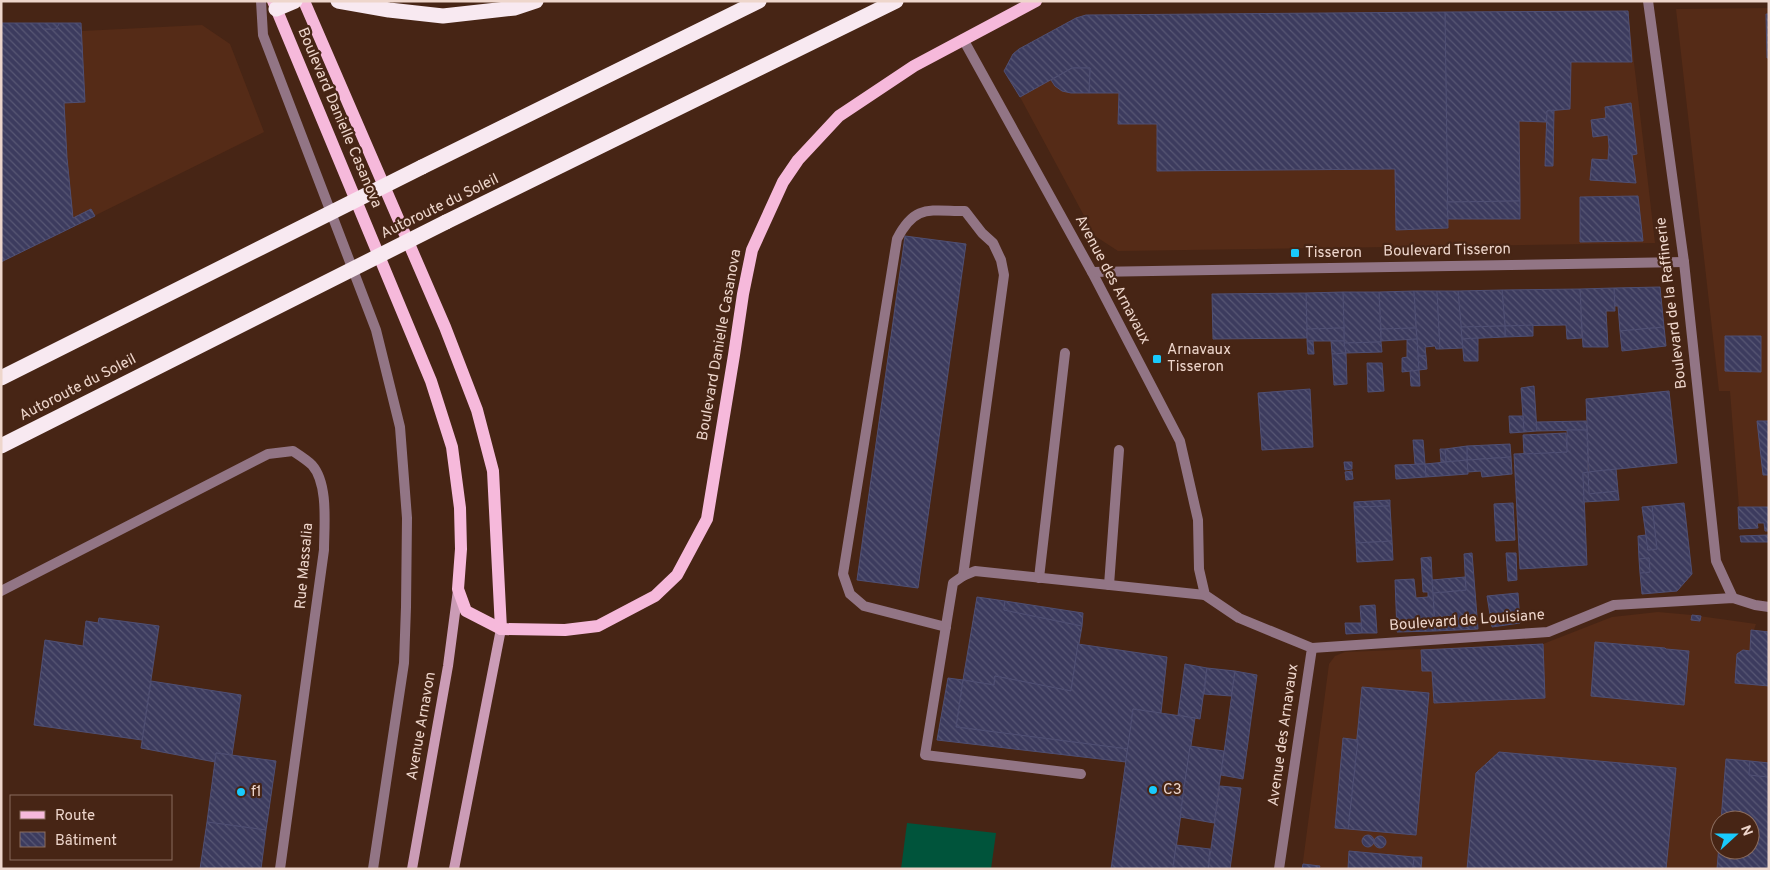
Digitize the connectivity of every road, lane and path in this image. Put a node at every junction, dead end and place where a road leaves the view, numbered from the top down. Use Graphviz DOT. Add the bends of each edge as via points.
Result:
graph roads {
  1 [pos="261,1"];
  2 [pos="295,1"];
  3 [pos="304,1"];
  4 [pos="338,1"];
  5 [pos="536,1"];
  6 [pos="759,1"];
  7 [pos="896,1"];
  8 [pos="1036,1"];
  9 [pos="1648,1"];
  10 [pos="275,5"];
  11 [pos="963,39"];
  12 [pos="1684,262"];
  13 [pos="1092,272"];
  14 [pos="1065,353"];
  15 [pos="1,378"];
  16 [pos="1,446"];
  17 [pos="1119,450"];
  18 [pos="963,576"];
  19 [pos="1039,578"];
  20 [pos="1109,585"];
  21 [pos="458,589"];
  22 [pos="1,591"];
  23 [pos="1205,595"];
  24 [pos="1733,598"];
  25 [pos="1769,607"];
  26 [pos="946,627"];
  27 [pos="501,629"];
  28 [pos="1312,648"];
  29 [pos="1081,774"];
  30 [pos="280,869"];
  31 [pos="373,869"];
  32 [pos="412,869"];
  33 [pos="454,869"];
  34 [pos="1279,869"];
  1 -- 31 [label="street" via="263,36 376,330 400,427 407,518 404,663"];
  2 -- 10 [label="highway"];
  3 -- 27 [label="main road, Boulevard Danielle Casanova" via="445,327 477,410 493,471"];
  4 -- 5 [label="highway" via="443,16 515,8"];
  6 -- 15 [label="highway, bridge"];
  7 -- 16 [label="highway, Autoroute du Soleil, bridge"];
  8 -- 11 [label="main road, Boulevard Danielle Casanova"];
  9 -- 12 [label="street, Boulevard de la Raffinerie"];
  10 -- 21 [label="main road, Boulevard Danielle Casanova" via="431,381 452,447 460,508"];
  11 -- 13 [label="street, Avenue des Arnavaux"];
  11 -- 27 [label="main road, Boulevard Danielle Casanova" via="914,66 839,116 798,160 783,182 752,250 707,519 677,574 655,596 598,626 565,630"];
  12 -- 13 [label="street, Boulevard Tisseron"];
  12 -- 24 [label="street, Boulevard de la Raffinerie" via="1716,561"];
  13 -- 23 [label="street, Avenue des Arnavaux" via="1180,441 1198,520 1199,569"];
  14 -- 19 [label="street"];
  17 -- 20 [label="street"];
  18 -- 19 [label="street" via="975,571"];
  18 -- 26 [label="street" via="954,583"];
  18 -- 26 [label="street" via="1004,275 993,243 965,211 921,212 905,224 896,239 843,574 850,594 864,606"];
  19 -- 20 [label="street"];
  20 -- 23 [label="street"];
  21 -- 27 [label="main road, Boulevard Danielle Casanova" via="466,611"];
  21 -- 32 [label="main road, Avenue Arnavon" via="448,666"];
  22 -- 30 [label="street, Rue Massalia" via="268,454 294,451 313,466 322,482 324,550"];
  23 -- 28 [label="street, Avenue des Arnavaux" via="1239,618"];
  24 -- 25 [label="street, Boulevard de Louisiane"];
  24 -- 28 [label="street, Boulevard de Louisiane" via="1614,605 1548,632"];
  26 -- 29 [label="street" via="925,755"];
  27 -- 33 [label="main road"];
  28 -- 34 [label="street, Avenue des Arnavaux"];
}
